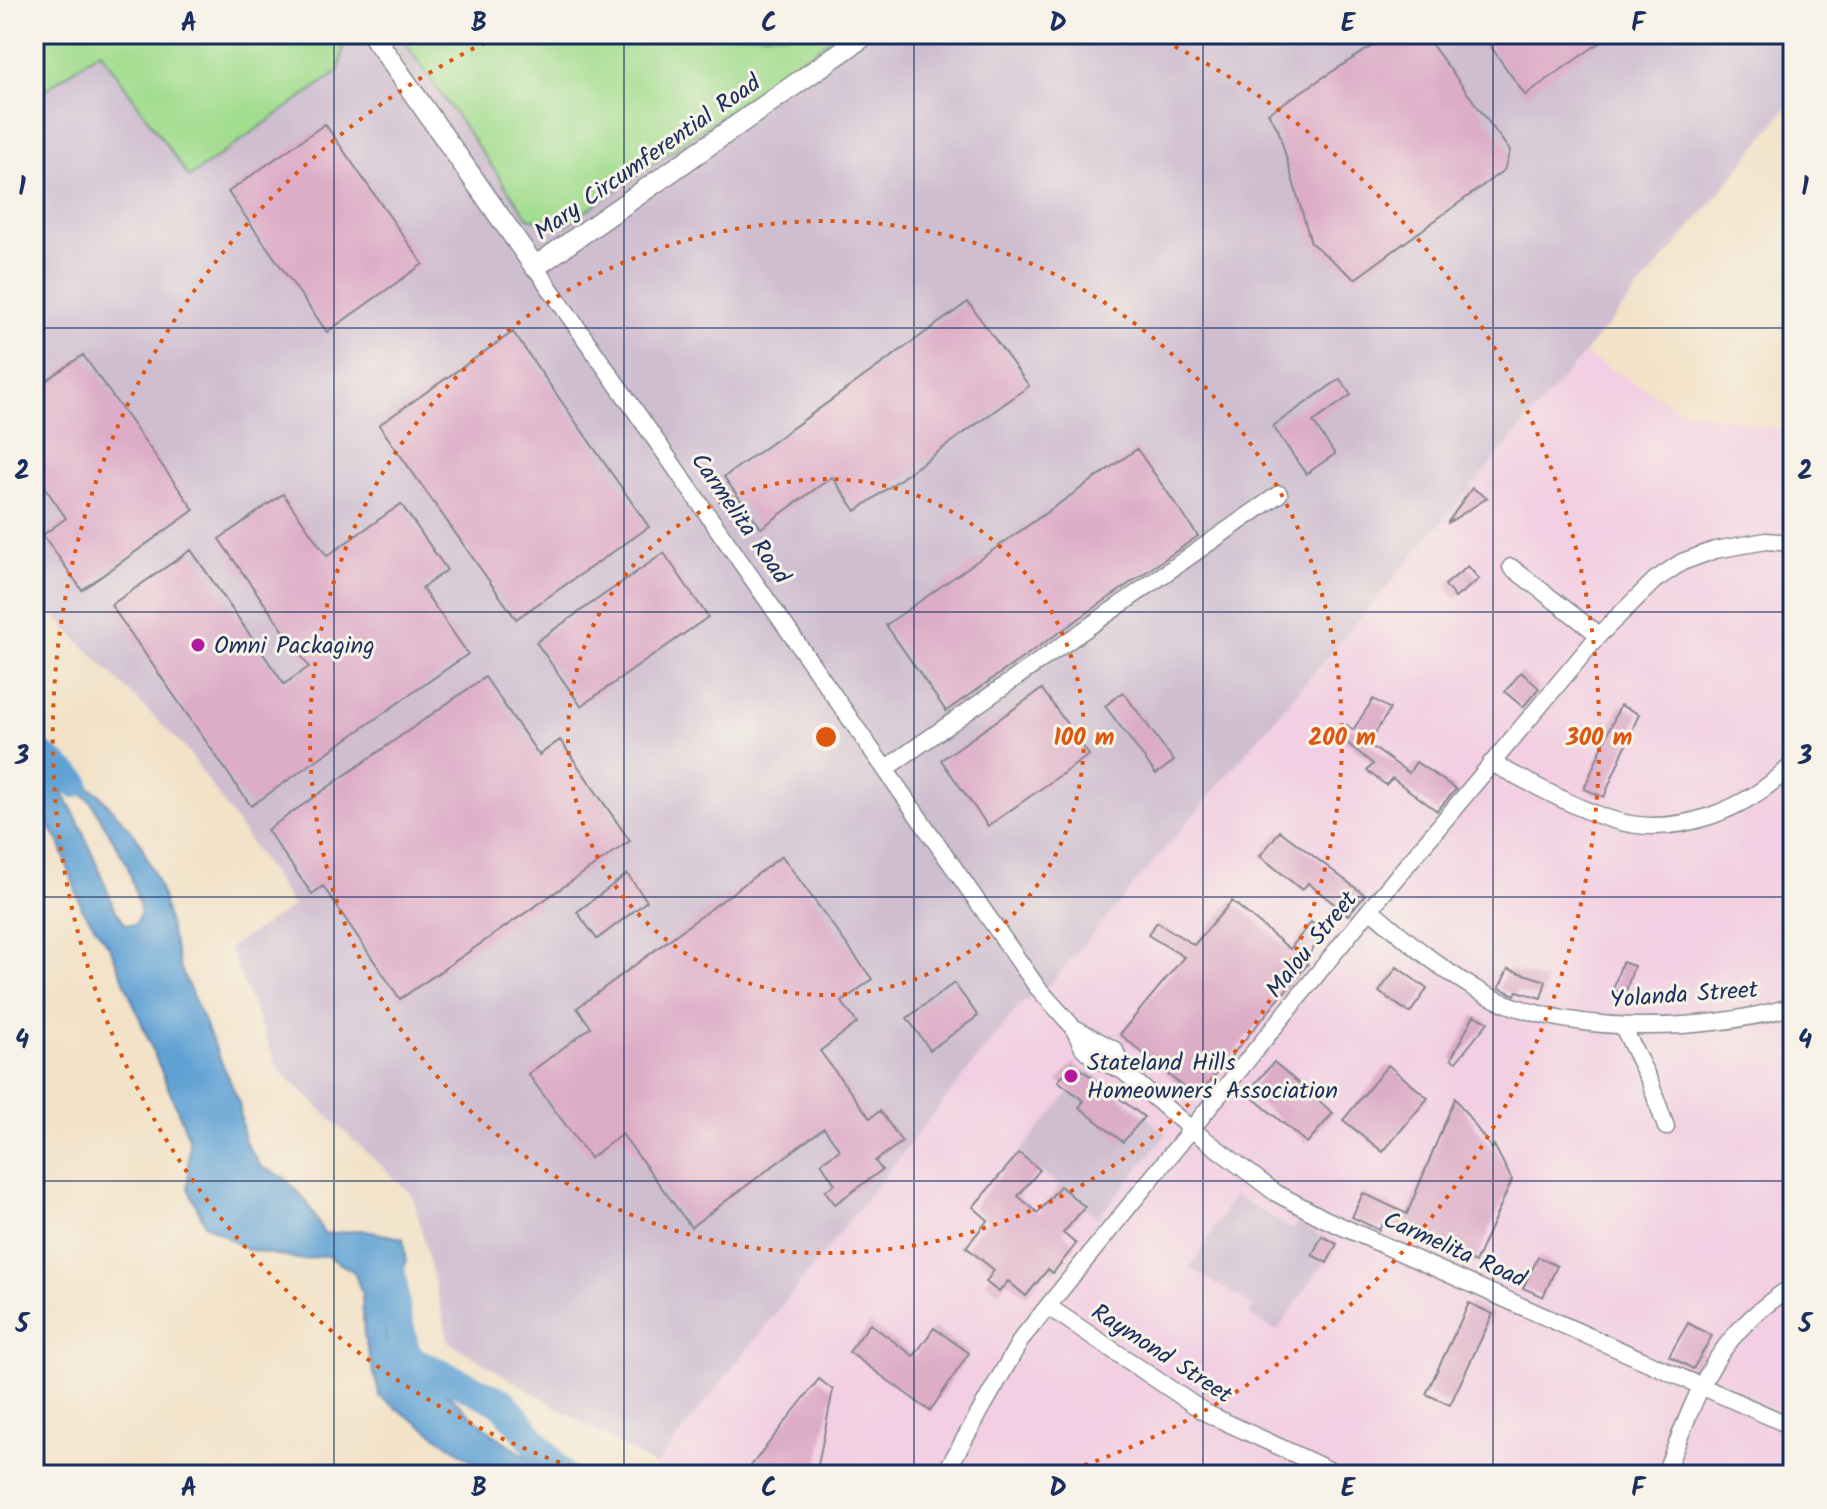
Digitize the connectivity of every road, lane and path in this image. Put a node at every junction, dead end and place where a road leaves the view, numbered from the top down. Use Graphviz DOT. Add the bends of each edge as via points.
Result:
graph roads {
  1 [pos="372,34"];
  2 [pos="867,34"];
  3 [pos="535,267"];
  4 [pos="1279,494"];
  5 [pos="1793,543"];
  6 [pos="1511,567"];
  7 [pos="1599,635"];
  8 [pos="1491,763"];
  9 [pos="1793,764"];
  10 [pos="885,769"];
  11 [pos="1370,909"];
  12 [pos="1793,1006"];
  13 [pos="1623,1027"];
  14 [pos="1666,1127"];
  15 [pos="1191,1129"];
  16 [pos="1793,1286"];
  17 [pos="1049,1307"];
  18 [pos="1701,1386"];
  19 [pos="1793,1427"];
  20 [pos="944,1475"];
  21 [pos="1340,1475"];
  22 [pos="1664,1475"];
  1 -- 3 [label="street, Carmelita Road"];
  2 -- 3 [label="street, Mary Circumferential Road"];
  3 -- 10 [label="street, Carmelita Road"];
  4 -- 10 [label="street"];
  5 -- 7 [label="street, Malou Street" via="1766,541 1682,562 1655,580"];
  6 -- 7 [label="street"];
  7 -- 8 [label="street, Malou Street"];
  8 -- 9 [label="street" via="1613,820 1643,825 1710,817 1750,798"];
  8 -- 11 [label="street, Malou Street"];
  10 -- 15 [label="street, Carmelita Road" via="1083,1048 1123,1071"];
  11 -- 13 [label="street, Yolanda Street" via="1474,989 1534,1012"];
  11 -- 15 [label="street, Malou Street"];
  12 -- 13 [label="street, Yolanda Street" via="1750,1018"];
  13 -- 14 [label="street"];
  15 -- 17 [label="street, Malou Street"];
  15 -- 18 [label="street, Carmelita Road" via="1276,1193 1325,1219"];
  16 -- 18 [label="street" via="1759,1307 1724,1344"];
  17 -- 20 [label="street, Malou Street" via="1022,1338"];
  17 -- 21 [label="street, Raymond Street" via="1206,1413"];
  18 -- 19 [label="street, Carmelita Road"];
  18 -- 22 [label="street"];
}
